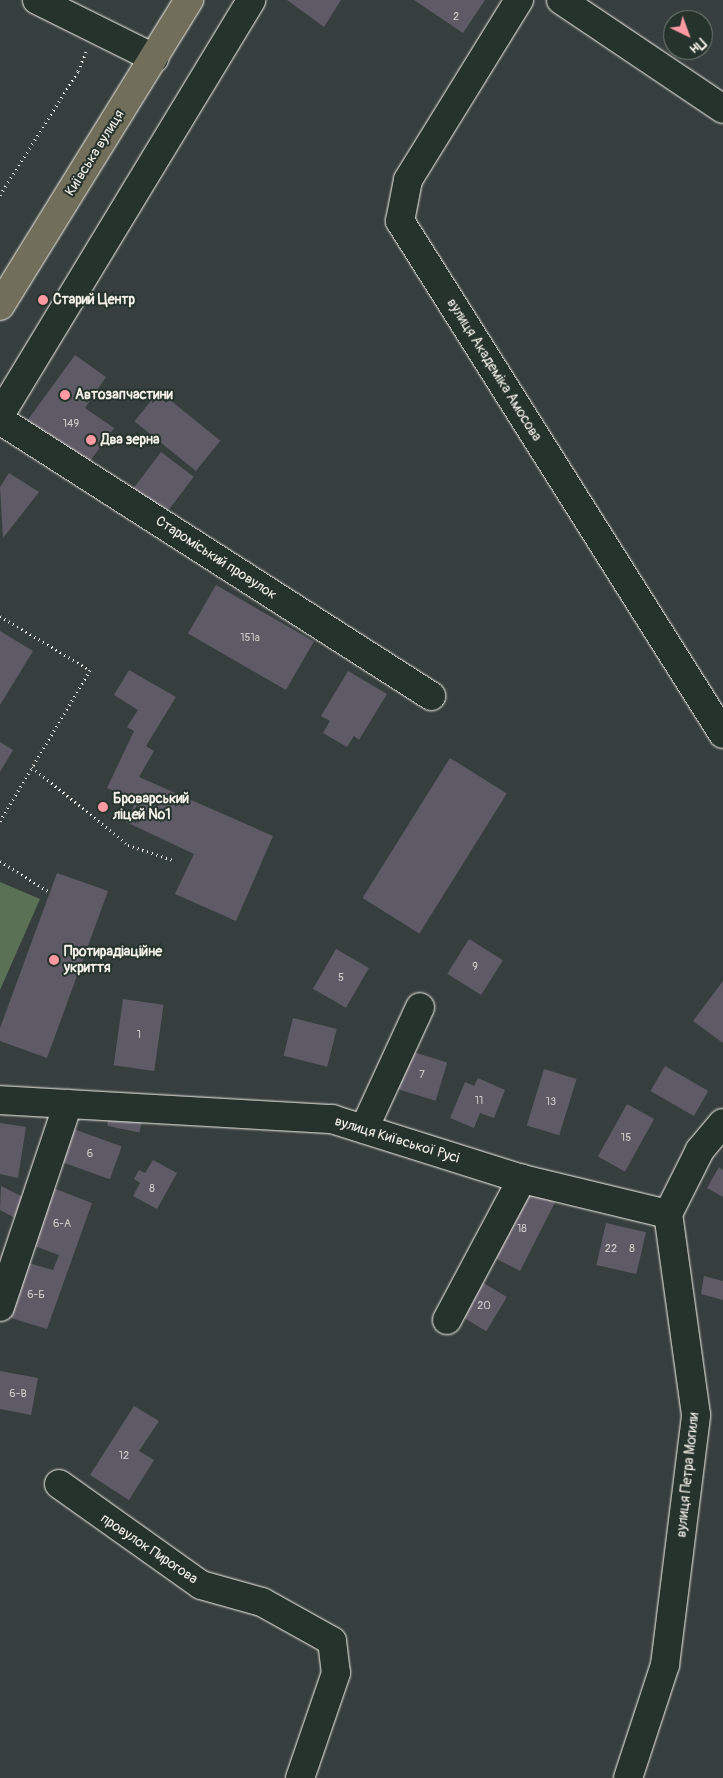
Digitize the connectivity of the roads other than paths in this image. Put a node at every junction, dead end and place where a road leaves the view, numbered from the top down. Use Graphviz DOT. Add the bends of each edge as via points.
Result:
graph roads {
  1 [pos="37,0"];
  2 [pos="189,0"];
  3 [pos="252,0"];
  4 [pos="519,0"];
  5 [pos="561,0"];
  6 [pos="154,58"];
  7 [pos="723,109"];
  8 [pos="0,306"];
  9 [pos="0,415"];
  10 [pos="0,420"];
  11 [pos="431,696"];
  12 [pos="723,734"];
  13 [pos="420,1007"];
  14 [pos="0,1100"];
  15 [pos="68,1104"];
  16 [pos="723,1123"];
  17 [pos="364,1129"];
  18 [pos="522,1178"];
  19 [pos="668,1214"];
  20 [pos="0,1307"];
  21 [pos="447,1320"];
  22 [pos="59,1484"];
  23 [pos="300,1778"];
  24 [pos="628,1778"];
  1 -- 6 [label="street"];
  2 -- 6 [label="main road, Київська вулиця"];
  3 -- 9 [label="street"];
  4 -- 12 [label="street, вулиця Академіка Амосова" via="408,180 400,220"];
  5 -- 7 [label="street"];
  6 -- 8 [label="main road, Київська вулиця"];
  10 -- 11 [label="street, Староміський провулок"];
  13 -- 17 [label="street"];
  14 -- 15 [label="street, вулиця Київської Русі"];
  15 -- 17 [label="street, вулиця Київської Русі" via="332,1119"];
  15 -- 20 [label="street"];
  16 -- 19 [label="street" via="700,1150"];
  17 -- 18 [label="street, вулиця Київської Русі"];
  18 -- 19 [label="street, вулиця Київської Русі"];
  18 -- 21 [label="street"];
  19 -- 24 [label="street, вулиця Петра Могили" via="696,1415 665,1665"];
  22 -- 23 [label="street, провулок Пирогова" via="201,1585 262,1602 332,1641 336,1673"];
}
